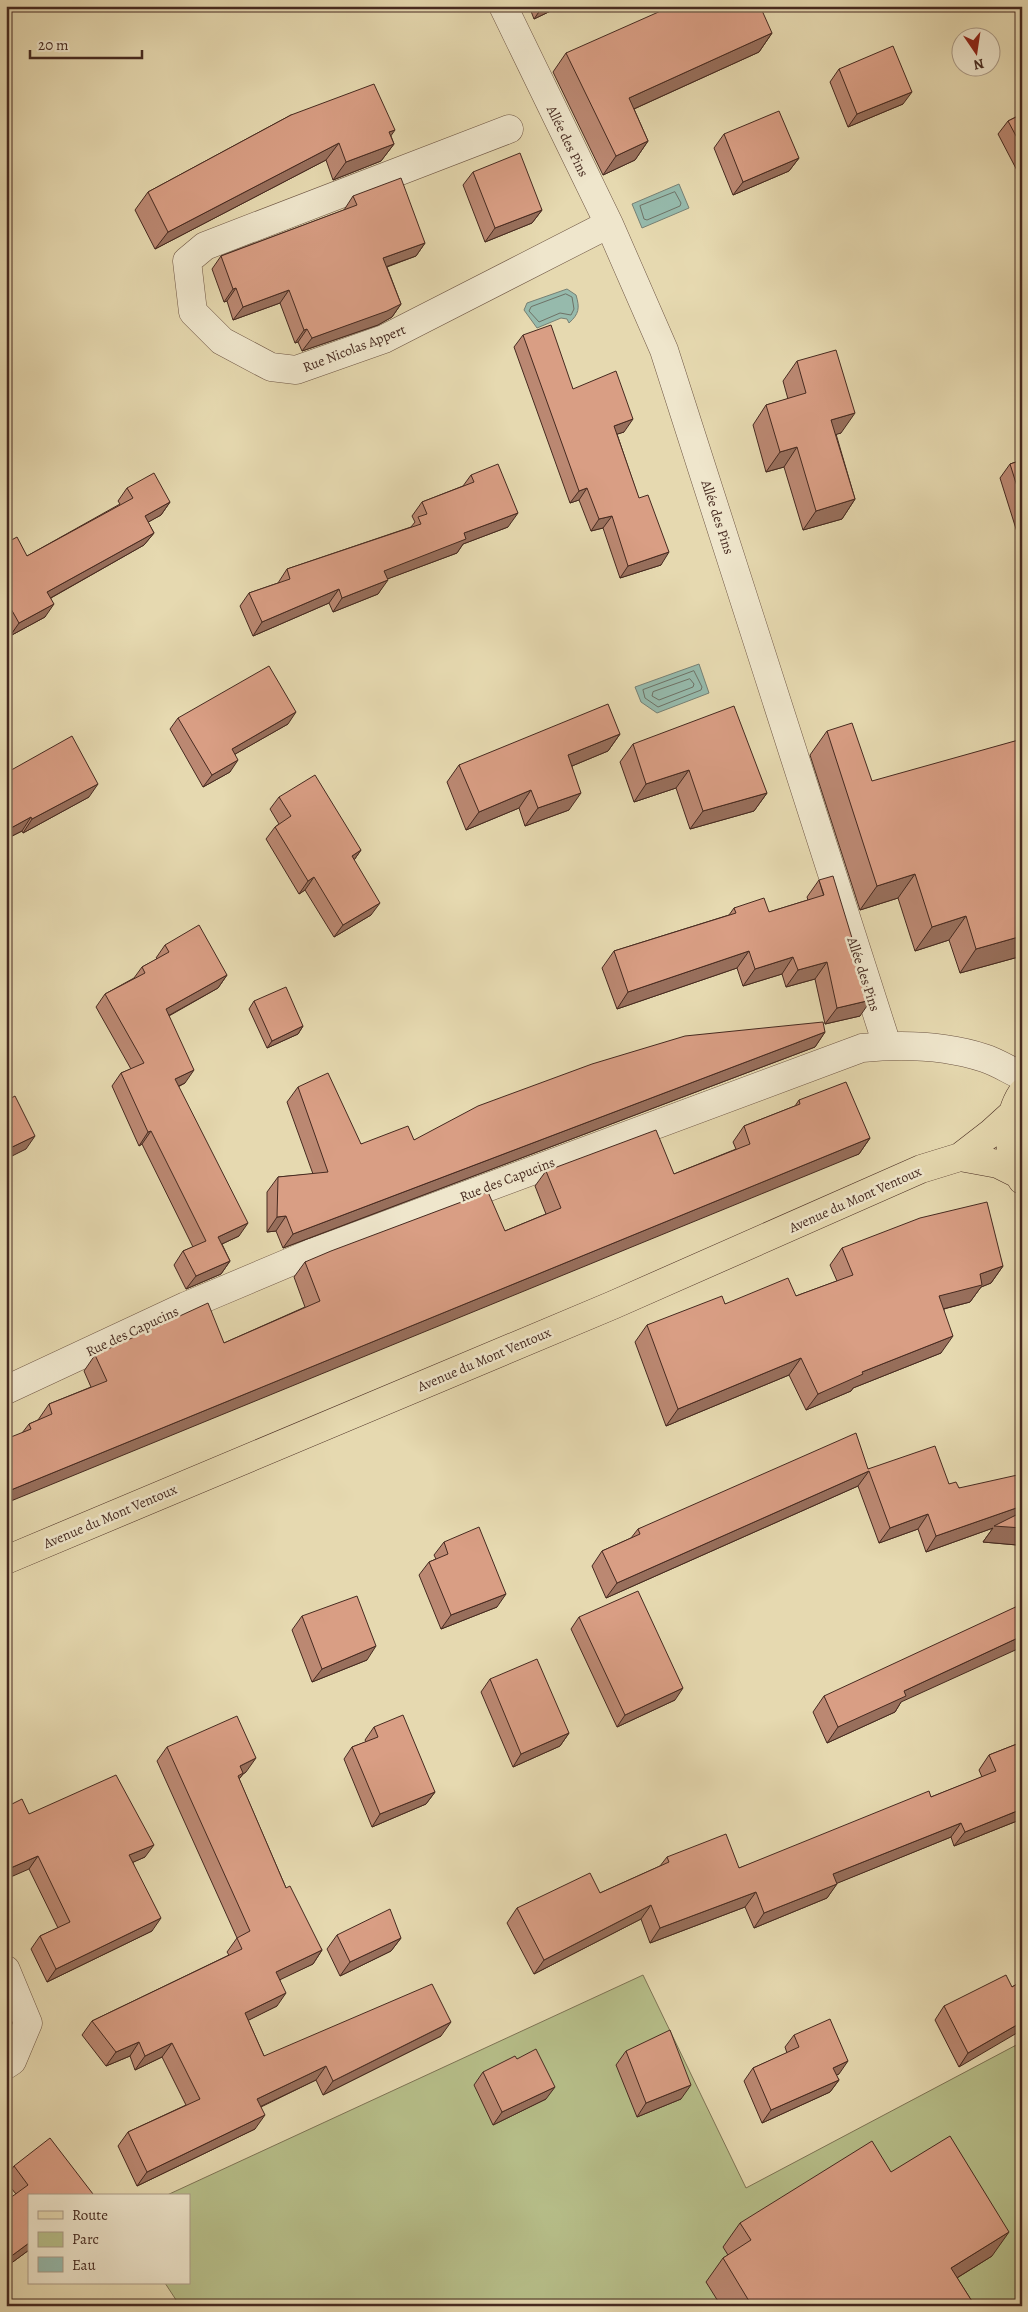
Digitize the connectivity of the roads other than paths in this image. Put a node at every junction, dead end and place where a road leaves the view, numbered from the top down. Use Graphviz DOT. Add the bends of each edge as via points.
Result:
graph roads {
  1 [pos="503,6"];
  2 [pos="509,129"];
  3 [pos="609,224"];
  4 [pos="887,1046"];
  5 [pos="1022,1076"];
  6 [pos="1017,1103"];
  7 [pos="960,1157"];
  8 [pos="1020,1177"];
  9 [pos="6,1390"];
  10 [pos="6,1560"];
  11 [pos="6,1970"];
  12 [pos="6,2065"];
  1 -- 3 [label="street, Allée des Pins"];
  2 -- 3 [label="street, Rue Nicolas Appert" via="205,246 187,261 193,312 222,341 271,366 296,370 384,339"];
  3 -- 4 [label="street, Allée des Pins" via="664,350"];
  4 -- 5 [label="street, Rue des Capucins" via="933,1046 984,1058"];
  4 -- 9 [label="street, Rue des Capucins" via="862,1048 314,1252 186,1306"];
  6 -- 7 [label="main road, Avenue du Mont Ventoux" via="991,1133"];
  6 -- 8 [label="main road" via="1010,1133"];
  7 -- 8 [label="main road, Avenue du Mont Ventoux" via="998,1164"];
  7 -- 10 [label="main road, Avenue du Mont Ventoux" via="921,1169 613,1305"];
  11 -- 12 [label="street" via="28,2023 12,2061"];
}
